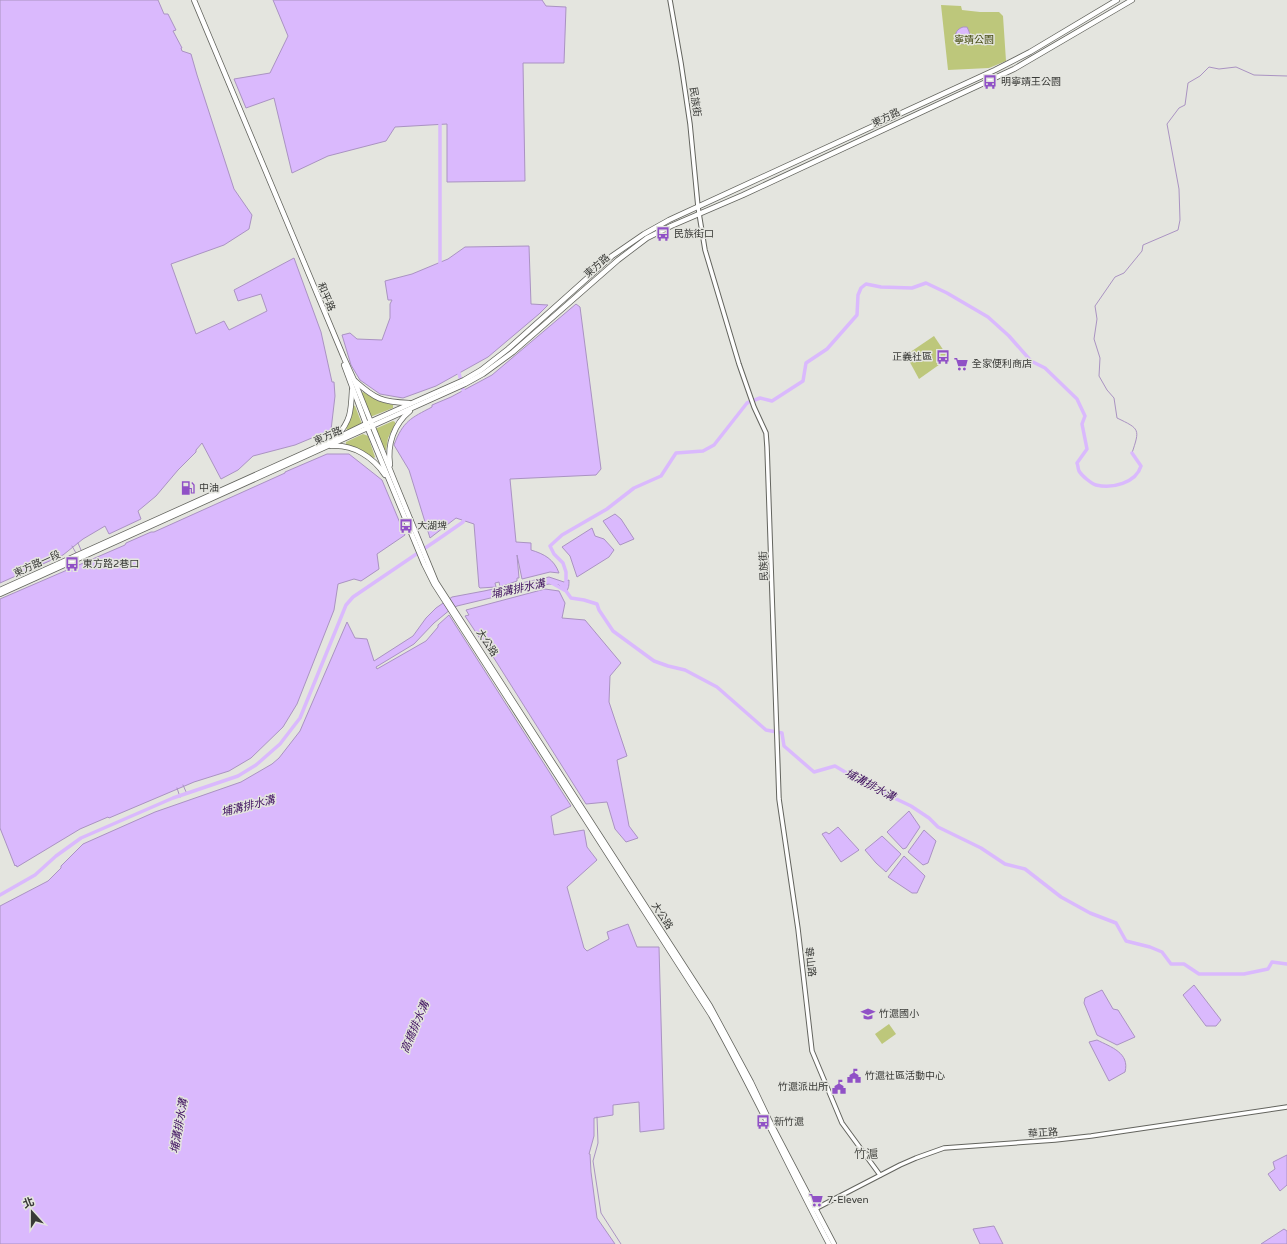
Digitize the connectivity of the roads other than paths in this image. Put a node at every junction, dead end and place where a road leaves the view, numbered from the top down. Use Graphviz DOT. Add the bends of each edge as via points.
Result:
graph roads {
  1 [pos="193,0"];
  2 [pos="670,0"];
  3 [pos="1118,0"];
  4 [pos="1132,0"];
  5 [pos="698,207"];
  6 [pos="699,214"];
  7 [pos="354,380"];
  8 [pos="353,386"];
  9 [pos="412,405"];
  10 [pos="369,425"];
  11 [pos="334,439"];
  12 [pos="324,448"];
  13 [pos="393,483"];
  14 [pos="82,556"];
  15 [pos="0,590"];
  16 [pos="0,594"];
  17 [pos="446,600"];
  18 [pos="776,733"];
  19 [pos="1287,1106"];
  20 [pos="880,1175"];
  21 [pos="813,1209"];
  22 [pos="829,1244"];
  23 [pos="834,1244"];
  1 -- 7 [label="main road, 和平路"];
  1 -- 8 [label="main road, 和平路"];
  2 -- 5 [label="street, 民族街" via="690,124"];
  3 -- 5 [label="main road, 東方路" via="995,70"];
  4 -- 6 [label="main road, 東方路" via="1014,69"];
  5 -- 6 [label="street, 民族街"];
  5 -- 9 [label="main road, 東方路" via="644,234 612,256 481,370"];
  6 -- 9 [label="main road, 東方路" via="657,233 630,251 513,352 483,374"];
  6 -- 18 [label="street, 民族街" via="705,250 739,364 766,433"];
  7 -- 9 [label="main road" via="378,398"];
  7 -- 10 [label="main road, 和平路"];
  8 -- 10 [label="main road, 和平路"];
  8 -- 11 [label="main road" via="350,416"];
  9 -- 10 [label="main road, 東方路"];
  9 -- 13 [label="main road" via="392,435 389,463"];
  10 -- 11 [label="main road, 東方路"];
  10 -- 12 [label="main road, 東方路"];
  10 -- 13 [label="main road, 和平路"];
  11 -- 14 [label="main road, 東方路"];
  12 -- 13 [label="main road" via="345,447 365,454"];
  12 -- 14 [label="main road, 東方路"];
  13 -- 17 [label="main road, 和平路" via="422,553"];
  14 -- 15 [label="main road, 東方路一段"];
  14 -- 16 [label="main road, 東方路一段"];
  17 -- 21 [label="main road, 大公路" via="660,933 710,1006"];
  18 -- 20 [label="street, 華山路" via="781,814 812,1051 842,1123"];
  19 -- 20 [label="street, 華正路" via="1091,1136 944,1148"];
  20 -- 21 [label="street, 華正路"];
  21 -- 22 [label="main road, 大公路"];
  21 -- 23 [label="main road, 大公路"];
}
